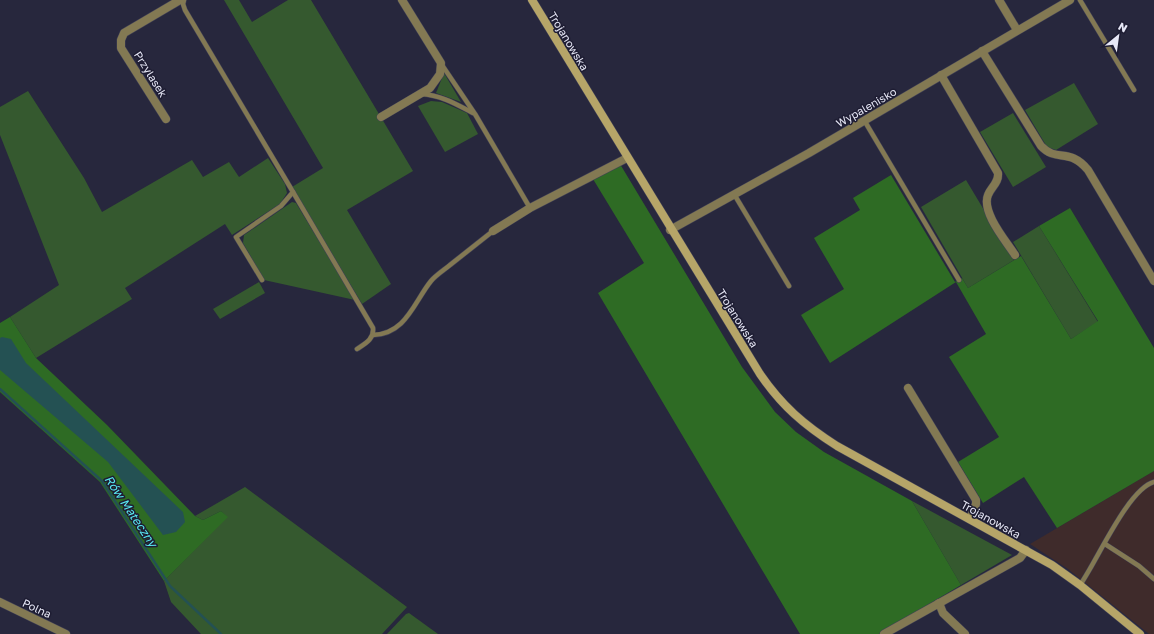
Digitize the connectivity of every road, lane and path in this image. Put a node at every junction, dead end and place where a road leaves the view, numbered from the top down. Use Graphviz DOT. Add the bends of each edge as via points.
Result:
graph roads {
  1 [pos="180,0"];
  2 [pos="184,0"];
  3 [pos="402,0"];
  4 [pos="532,0"];
  5 [pos="999,0"];
  6 [pos="1070,0"];
  7 [pos="1080,0"];
  8 [pos="1017,30"];
  9 [pos="982,51"];
  10 [pos="441,63"];
  11 [pos="941,75"];
  12 [pos="1134,90"];
  13 [pos="420,94"];
  14 [pos="475,114"];
  15 [pos="381,117"];
  16 [pos="166,119"];
  17 [pos="864,120"];
  18 [pos="627,158"];
  19 [pos="292,192"];
  20 [pos="734,194"];
  21 [pos="530,208"];
  22 [pos="670,230"];
  23 [pos="493,231"];
  24 [pos="1015,255"];
  25 [pos="262,280"];
  26 [pos="959,280"];
  27 [pos="1154,281"];
  28 [pos="789,286"];
  29 [pos="373,335"];
  30 [pos="357,349"];
  31 [pos="908,388"];
  32 [pos="1154,482"];
  33 [pos="970,519"];
  34 [pos="1105,544"];
  35 [pos="1025,550"];
  36 [pos="1154,579"];
  37 [pos="1080,585"];
  38 [pos="0,602"];
  39 [pos="939,603"];
  40 [pos="66,634"];
  41 [pos="884,634"];
  42 [pos="965,634"];
  43 [pos="1140,634"];
  1 -- 16 [label="street, Przylasek" via="124,33 121,40 121,48"];
  2 -- 19 [label="lane" via="184,10"];
  3 -- 10 [label="street"];
  4 -- 18 [label="street, Trojanowska"];
  5 -- 8 [label="street"];
  6 -- 8 [label="street, Wypalenisko"];
  7 -- 12 [label="lane"];
  8 -- 9 [label="street, Wypalenisko"];
  9 -- 11 [label="street, Wypalenisko"];
  9 -- 27 [label="street" via="1041,146 1054,155 1076,158 1088,170"];
  10 -- 13 [label="street" via="440,74 435,82"];
  10 -- 14 [label="lane"];
  11 -- 17 [label="street, Wypalenisko"];
  11 -- 24 [label="street" via="998,174 999,178 988,195 986,206"];
  13 -- 14 [label="lane" via="434,95"];
  13 -- 15 [label="street"];
  14 -- 21 [label="lane"];
  17 -- 20 [label="street, Wypalenisko"];
  17 -- 26 [label="lane"];
  18 -- 21 [label="street"];
  18 -- 22 [label="street, Trojanowska"];
  19 -- 25 [label="lane" via="281,206 236,237"];
  19 -- 29 [label="lane" via="373,328"];
  20 -- 22 [label="street, Wypalenisko"];
  20 -- 28 [label="lane"];
  21 -- 23 [label="street"];
  22 -- 33 [label="street, Trojanowska" via="760,374 775,396 796,417 836,446"];
  23 -- 29 [label="lane" via="431,280 405,320 383,334"];
  29 -- 30 [label="lane"];
  31 -- 33 [label="street" via="976,500"];
  32 -- 34 [label="lane" via="1149,483 1137,494 1118,519"];
  33 -- 35 [label="street, Trojanowska"];
  34 -- 36 [label="lane"];
  34 -- 37 [label="lane"];
  35 -- 37 [label="street, Trojanowska"];
  35 -- 39 [label="street" via="1020,558"];
  37 -- 43 [label="street, Trojanowska"];
  38 -- 40 [label="street, Polna"];
  39 -- 41 [label="street"];
  39 -- 42 [label="street" via="943,613"];
}
